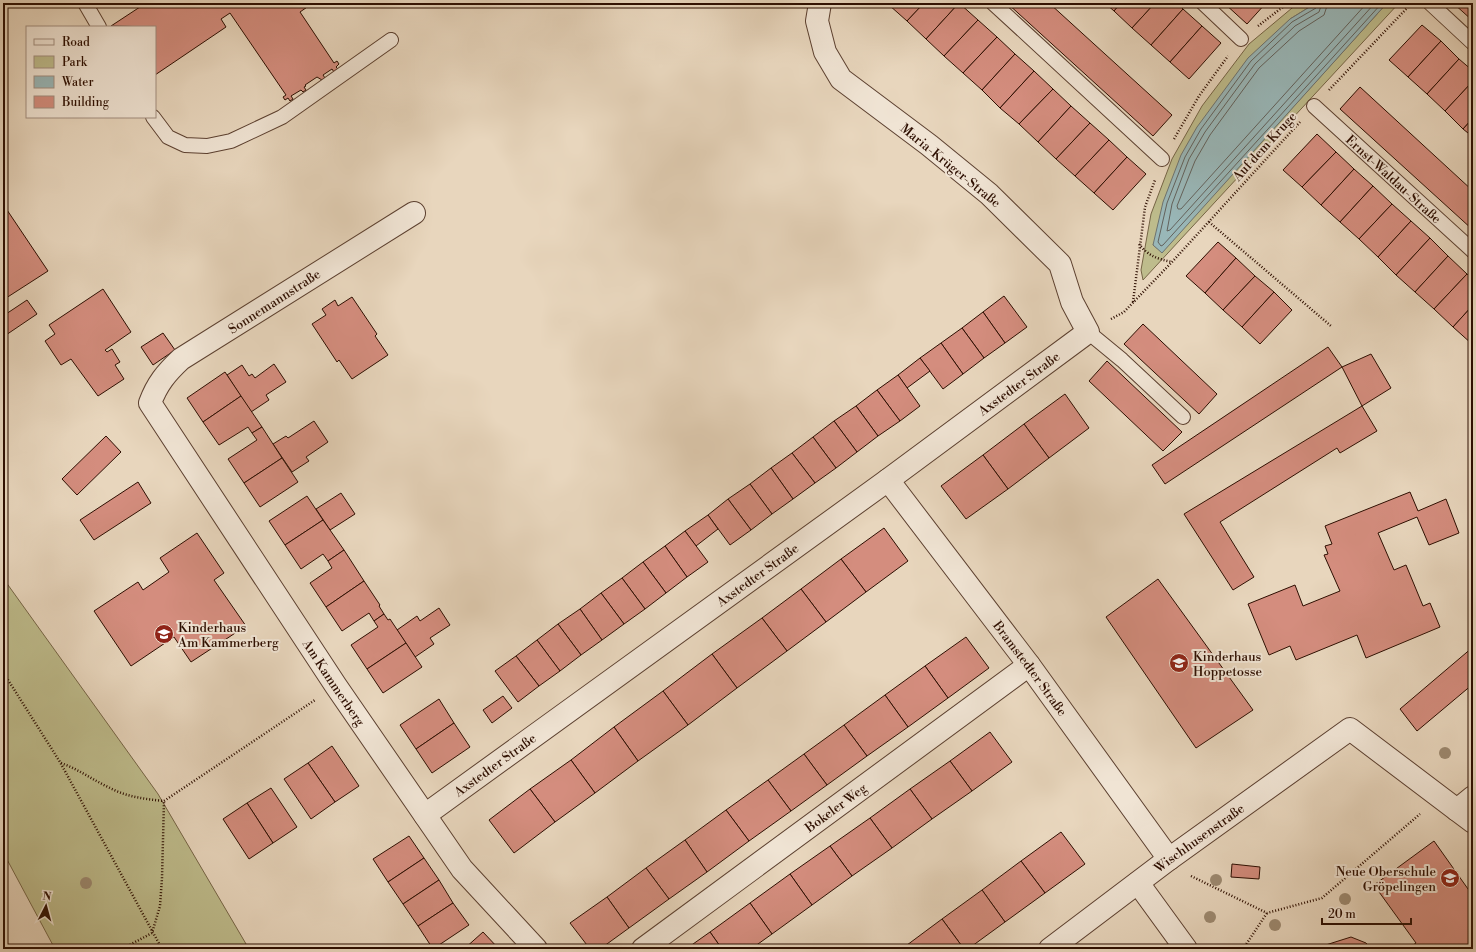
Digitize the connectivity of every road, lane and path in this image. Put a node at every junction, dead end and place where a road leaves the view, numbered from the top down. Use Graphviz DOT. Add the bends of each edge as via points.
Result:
graph roads {
  1 [pos="85,3"];
  2 [pos="820,3"];
  3 [pos="993,3"];
  4 [pos="1202,3"];
  5 [pos="1288,3"];
  6 [pos="1411,3"];
  7 [pos="1430,3"];
  8 [pos="98,26"];
  9 [pos="1241,39"];
  10 [pos="391,40"];
  11 [pos="1473,43"];
  12 [pos="1314,106"];
  13 [pos="155,118"];
  14 [pos="1162,159"];
  15 [pos="414,212"];
  16 [pos="1209,222"];
  17 [pos="1139,244"];
  18 [pos="1473,251"];
  19 [pos="1172,262"];
  20 [pos="1133,302"];
  21 [pos="1331,326"];
  22 [pos="1088,332"];
  23 [pos="150,403"];
  24 [pos="1183,417"];
  25 [pos="888,480"];
  26 [pos="1029,665"];
  27 [pos="3,672"];
  28 [pos="336,686"];
  29 [pos="60,762"];
  30 [pos="1440,797"];
  31 [pos="164,801"];
  32 [pos="1468,810"];
  33 [pos="425,815"];
  34 [pos="1166,861"];
  35 [pos="1138,883"];
  36 [pos="1267,913"];
  37 [pos="152,933"];
  38 [pos="122,949"];
  39 [pos="162,949"];
  40 [pos="536,949"];
  41 [pos="643,949"];
  42 [pos="1050,949"];
  43 [pos="1186,949"];
  44 [pos="1243,949"];
  1 -- 8 [label="lane"];
  2 -- 22 [label="street, Maria-Krüger-Straße" via="818,21 825,52 841,79 930,145 989,194 1060,264 1072,302"];
  3 -- 14 [label="lane"];
  4 -- 9 [label="lane"];
  5 -- 9 [label="path"];
  6 -- 12 [label="path, Auf dem Kruge"];
  7 -- 11 [label="lane"];
  9 -- 14 [label="path" via="1199,96"];
  10 -- 13 [label="lane" via="282,117 231,141 207,146 185,145 168,137"];
  12 -- 16 [label="path, Auf dem Kruge"];
  12 -- 18 [label="lane, Ernst-Waldau-Straße"];
  14 -- 17 [label="path" via="1145,206"];
  15 -- 23 [label="street, Sonnemannstraße" via="181,359 165,374"];
  16 -- 19 [label="path, Auf dem Kruge"];
  16 -- 21 [label="path"];
  17 -- 19 [label="path" via="1155,258"];
  17 -- 20 [label="path"];
  19 -- 20 [label="path, Auf dem Kruge"];
  20 -- 22 [label="path, Auf dem Kruge" via="1124,312"];
  22 -- 24 [label="lane"];
  22 -- 25 [label="street, Axstedter Straße"];
  23 -- 28 [label="street, Am Kammerberg"];
  25 -- 26 [label="street, Bramstedter Straße"];
  25 -- 33 [label="street, Axstedter Straße"];
  26 -- 34 [label="street, Bramstedter Straße"];
  26 -- 41 [label="street, Bokeler Weg"];
  27 -- 29 [label="path"];
  28 -- 31 [label="path"];
  28 -- 33 [label="street, Am Kammerberg"];
  29 -- 31 [label="path" via="78,769 111,789 138,798"];
  29 -- 37 [label="path"];
  30 -- 32 [label="street"];
  30 -- 34 [label="street, Wischhusenstraße" via="1350,729"];
  30 -- 36 [label="path" via="1322,898"];
  31 -- 37 [label="path" via="162,885 160,906"];
  33 -- 40 [label="street, Am Kammerberg" via="462,869"];
  34 -- 35 [label="street, Wischhusenstraße"];
  34 -- 36 [label="path"];
  35 -- 42 [label="street, Wischhusenstraße"];
  35 -- 43 [label="street"];
  36 -- 44 [label="path"];
  37 -- 38 [label="path"];
  37 -- 39 [label="path"];
}
